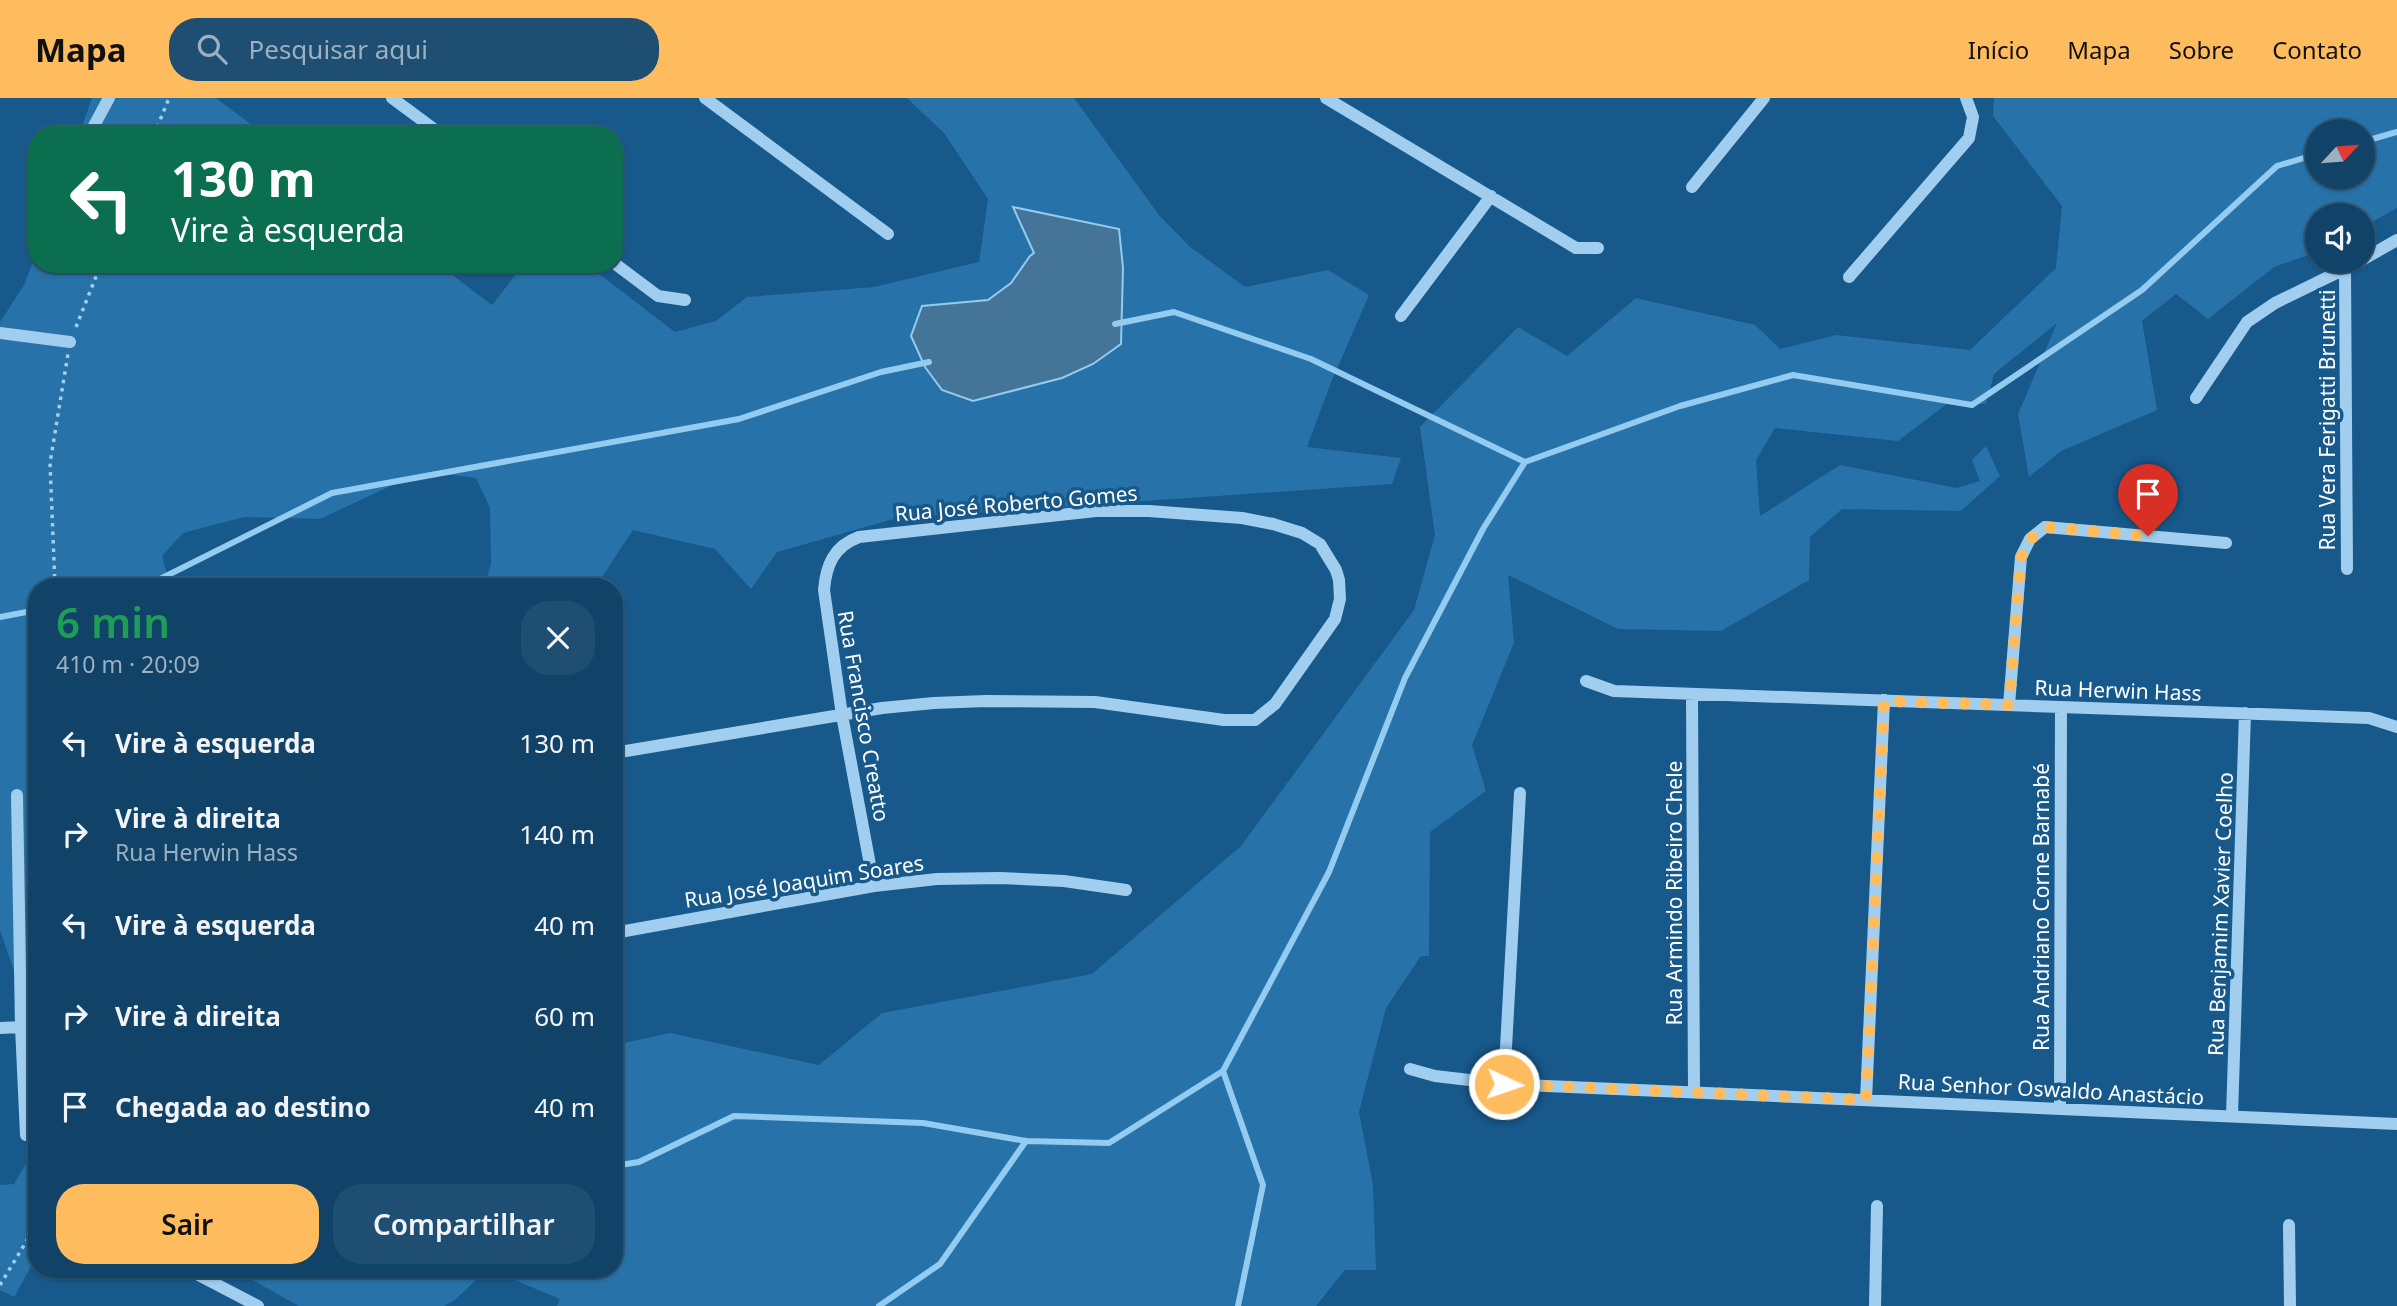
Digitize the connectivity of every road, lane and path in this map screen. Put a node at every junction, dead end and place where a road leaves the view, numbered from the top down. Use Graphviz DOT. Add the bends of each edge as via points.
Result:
graph roads {
  1 [pos="109,98"];
  2 [pos="169,98"];
  3 [pos="392,98"];
  4 [pos="705,98"];
  5 [pos="1326,98"];
  6 [pos="1764,98"];
  7 [pos="1966,98"];
  8 [pos="94,126"];
  9 [pos="158,126"];
  10 [pos="430,126"];
  11 [pos="1692,187"];
  12 [pos="1491,197"];
  13 [pos="888,233"];
  14 [pos="2397,240"];
  15 [pos="1598,248"];
  16 [pos="2375,253"];
  17 [pos="623,270"];
  18 [pos="97,273"];
  19 [pos="2340,273"];
  20 [pos="2346,273"];
  21 [pos="1849,277"];
  22 [pos="685,300"];
  23 [pos="1401,316"];
  24 [pos="0,333"];
  25 [pos="70,342"];
  26 [pos="2196,398"];
  27 [pos="2226,543"];
  28 [pos="834,554"];
  29 [pos="2347,569"];
  30 [pos="55,578"];
  31 [pos="1586,681"];
  32 [pos="1692,694"];
  33 [pos="1884,701"];
  34 [pos="2009,705"];
  35 [pos="2061,707"];
  36 [pos="2245,713"];
  37 [pos="842,715"];
  38 [pos="2397,727"];
  39 [pos="623,752"];
  40 [pos="1520,793"];
  41 [pos="17,795"];
  42 [pos="874,886"];
  43 [pos="1126,890"];
  44 [pos="623,931"];
  45 [pos="21,1027"];
  46 [pos="0,1028"];
  47 [pos="1410,1069"];
  48 [pos="1504,1084"];
  49 [pos="1694,1092"];
  50 [pos="1866,1100"];
  51 [pos="2060,1108"];
  52 [pos="2232,1116"];
  53 [pos="2397,1124"];
  54 [pos="26,1135"];
  55 [pos="1877,1206"];
  56 [pos="2289,1225"];
  57 [pos="28,1237"];
  58 [pos="204,1278"];
  59 [pos="0,1285"];
  60 [pos="258,1306"];
  61 [pos="1875,1306"];
  62 [pos="2290,1306"];
  1 -- 8 [label="street"];
  2 -- 9 [label="path"];
  3 -- 10 [label="street"];
  4 -- 13 [label="street"];
  5 -- 12 [label="street"];
  6 -- 11 [label="street"];
  7 -- 21 [label="street" via="1973,117 1969,138"];
  12 -- 15 [label="street" via="1576,247"];
  12 -- 23 [label="street"];
  14 -- 16 [label="street"];
  17 -- 22 [label="street" via="658,296"];
  18 -- 25 [label="path"];
  19 -- 26 [label="street" via="2275,303 2247,322"];
  20 -- 29 [label="street, Rua Vera Ferigatti Brunetti"];
  24 -- 25 [label="street"];
  25 -- 30 [label="path" via="50,463"];
  27 -- 34 [label="street" via="2045,527 2030,539 2021,557"];
  28 -- 37 [label="street, Rua Francisco Creatto" via="824,590"];
  28 -- 37 [label="street, Rua José Roberto Gomes" via="859,537 1083,513 1203,514 1273,524 1312,538 1325,550 1339,580 1340,599 1335,619 1275,704 1255,720 1095,702 986,701"];
  31 -- 32 [label="street, Rua Herwin Hass" via="1614,691"];
  32 -- 33 [label="street, Rua Herwin Hass"];
  32 -- 49 [label="street, Rua Armindo Ribeiro Chele"];
  33 -- 34 [label="street, Rua Herwin Hass"];
  33 -- 50 [label="street"];
  34 -- 35 [label="street, Rua Herwin Hass"];
  35 -- 36 [label="street, Rua Herwin Hass"];
  35 -- 51 [label="street, Rua Andriano Corne Barnabé"];
  36 -- 38 [label="street, Rua Herwin Hass" via="2369,718"];
  36 -- 52 [label="street, Rua Benjamim Xavier Coelho"];
  37 -- 39 [label="street"];
  37 -- 42 [label="street, Rua Francisco Creatto"];
  40 -- 48 [label="street"];
  41 -- 45 [label="street"];
  42 -- 43 [label="street, Rua José Joaquim Soares" via="1000,878"];
  42 -- 44 [label="street, Rua José Joaquim Soares"];
  45 -- 46 [label="street"];
  45 -- 54 [label="street"];
  47 -- 48 [label="street, Rua Senhor Oswaldo Anastácio"];
  48 -- 49 [label="street, Rua Senhor Oswaldo Anastácio"];
  49 -- 50 [label="street, Rua Senhor Oswaldo Anastácio"];
  50 -- 51 [label="street, Rua Senhor Oswaldo Anastácio"];
  51 -- 52 [label="street, Rua Senhor Oswaldo Anastácio"];
  52 -- 53 [label="street, Rua Senhor Oswaldo Anastácio"];
  55 -- 61 [label="street"];
  56 -- 62 [label="street"];
  57 -- 59 [label="path"];
  58 -- 60 [label="street"];
}
